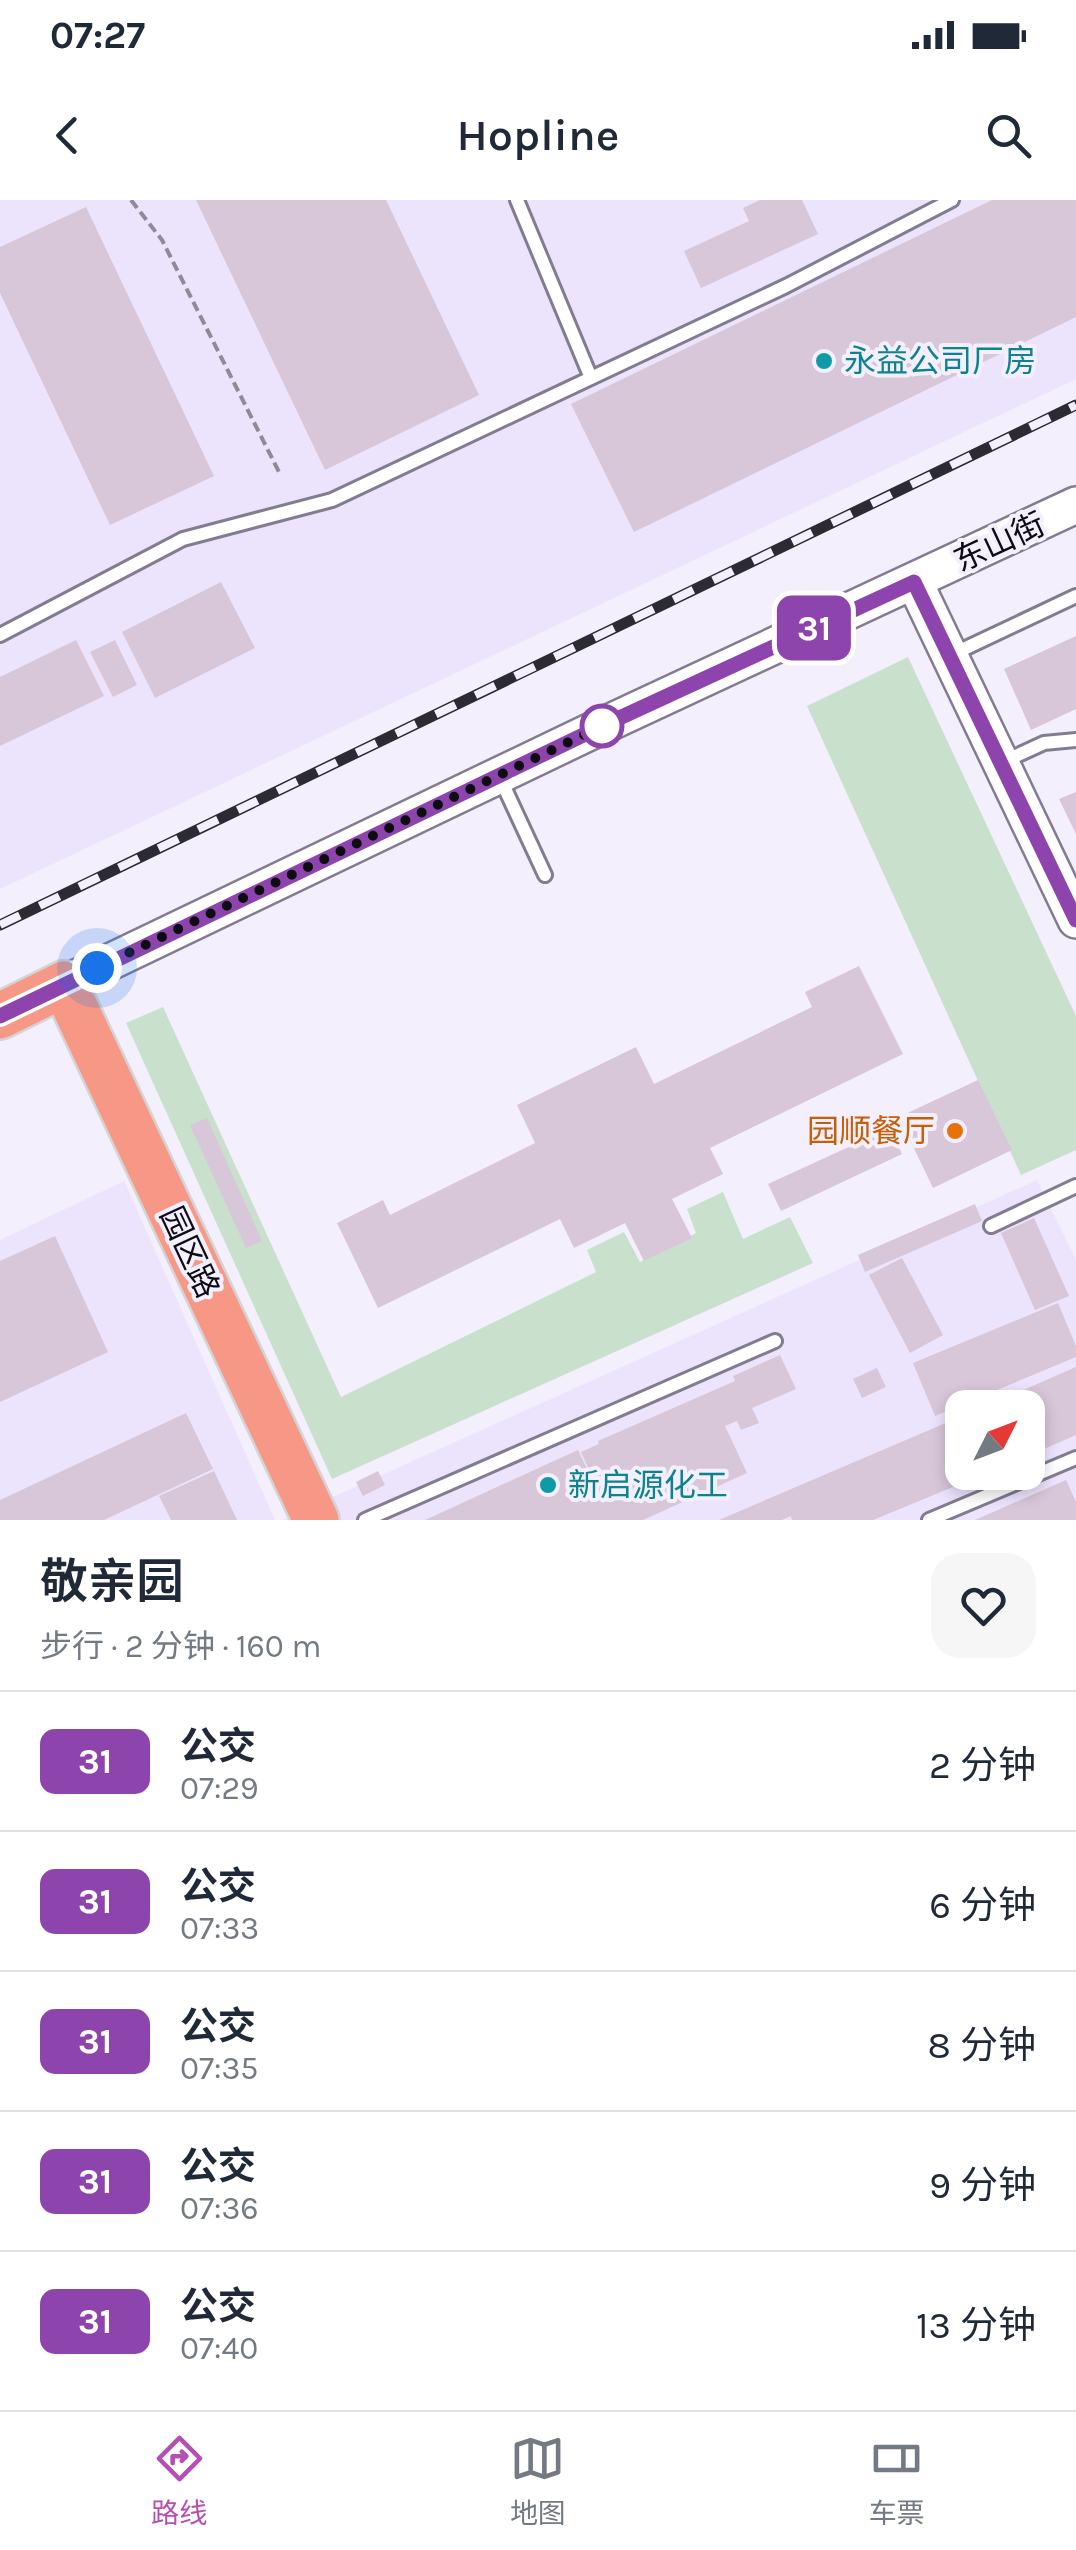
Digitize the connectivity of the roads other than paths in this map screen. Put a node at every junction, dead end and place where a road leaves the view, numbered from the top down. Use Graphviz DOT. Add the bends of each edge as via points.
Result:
graph roads {
  1 [pos="517,200"];
  2 [pos="952,200"];
  3 [pos="591,378"];
  4 [pos="1076,505"];
  5 [pos="914,582"];
  6 [pos="1076,596"];
  7 [pos="0,635"];
  8 [pos="949,656"];
  9 [pos="1076,740"];
  10 [pos="1001,763"];
  11 [pos="499,776"];
  12 [pos="544,875"];
  13 [pos="1071,898"];
  14 [pos="64,984"];
  15 [pos="0,1016"];
  16 [pos="1076,1186"];
  17 [pos="990,1226"];
  18 [pos="775,1341"];
  19 [pos="1076,1458"];
  20 [pos="316,1520"];
  21 [pos="365,1520"];
  22 [pos="929,1520"];
  1 -- 3 [label="lane"];
  2 -- 3 [label="lane"];
  3 -- 7 [label="lane" via="332,500 183,539"];
  4 -- 5 [label="main road, 东山街"];
  5 -- 8 [label="main road"];
  5 -- 11 [label="main road, 东山街"];
  6 -- 8 [label="lane"];
  8 -- 10 [label="main road"];
  9 -- 10 [label="lane" via="1044,743"];
  10 -- 13 [label="main road"];
  11 -- 12 [label="lane"];
  11 -- 14 [label="main road, 东山街"];
  14 -- 15 [label="highway, 东山街"];
  14 -- 20 [label="highway, 园区路"];
  16 -- 17 [label="lane"];
  18 -- 21 [label="lane"];
  19 -- 22 [label="lane"];
}
